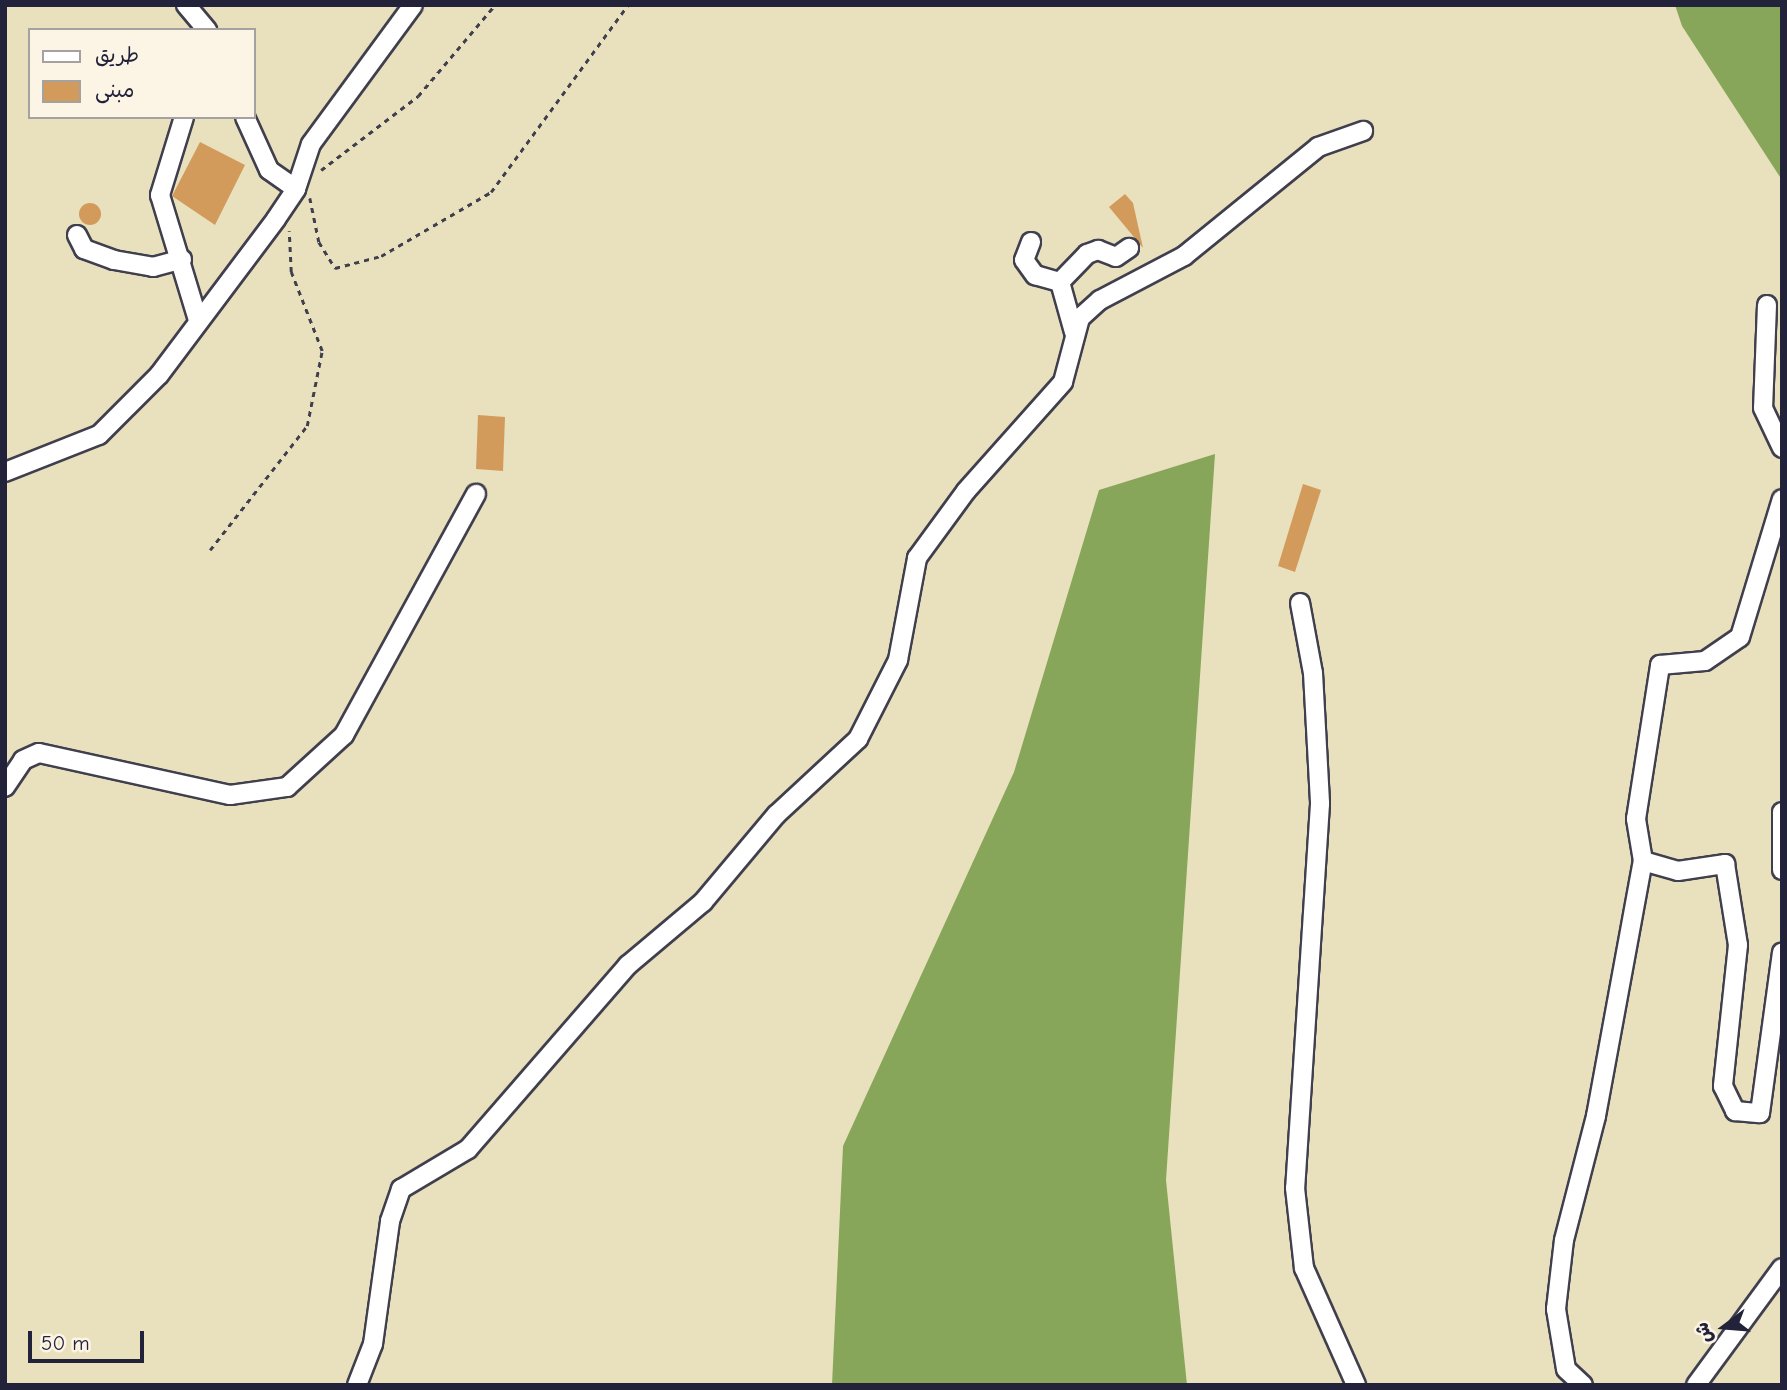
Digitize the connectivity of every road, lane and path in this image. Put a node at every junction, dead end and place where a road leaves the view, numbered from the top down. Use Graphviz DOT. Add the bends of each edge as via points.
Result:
graph roads {
  1 [pos="186,5"];
  2 [pos="413,5"];
  3 [pos="495,5"];
  4 [pos="628,5"];
  5 [pos="205,28"];
  6 [pos="183,119"];
  7 [pos="246,119"];
  8 [pos="1363,131"];
  9 [pos="318,172"];
  10 [pos="292,196"];
  11 [pos="76,235"];
  12 [pos="1031,242"];
  13 [pos="1129,248"];
  14 [pos="182,259"];
  15 [pos="1060,282"];
  16 [pos="1767,305"];
  17 [pos="198,320"];
  18 [pos="1076,342"];
  19 [pos="1782,448"];
  20 [pos="5,472"];
  21 [pos="475,494"];
  22 [pos="1782,499"];
  23 [pos="210,550"];
  24 [pos="1300,603"];
  25 [pos="5,787"];
  26 [pos="1782,812"];
  27 [pos="1643,861"];
  28 [pos="1782,870"];
  29 [pos="1782,953"];
  30 [pos="1782,1268"];
  31 [pos="357,1385"];
  32 [pos="1356,1385"];
  33 [pos="1583,1385"];
  34 [pos="1696,1385"];
  1 -- 5 [label="street"];
  2 -- 10 [label="street" via="311,144"];
  3 -- 9 [label="path" via="418,96"];
  4 -- 10 [label="path" via="491,192 381,256 335,268 319,242 315,202"];
  6 -- 14 [label="street" via="160,195"];
  7 -- 10 [label="street" via="269,170"];
  8 -- 18 [label="street" via="1318,147 1160,272 1100,300 1080,318"];
  10 -- 17 [label="street"];
  10 -- 23 [label="path" via="291,272 323,351 307,426"];
  11 -- 14 [label="street" via="84,249 114,260 153,267"];
  12 -- 15 [label="street" via="1024,260 1035,275"];
  13 -- 15 [label="street" via="1116,257 1098,250 1087,254"];
  14 -- 17 [label="street"];
  15 -- 18 [label="street" via="1071,303"];
  16 -- 19 [label="street" via="1763,408"];
  17 -- 20 [label="street" via="110,427"];
  18 -- 31 [label="street" via="1063,383 966,491 917,558 898,660 858,739 776,815 703,902 621,973 468,1149 401,1189 390,1221 380,1315"];
  21 -- 25 [label="street" via="344,735 287,788 230,795 39,753 23,761"];
  22 -- 27 [label="street" via="1740,637 1705,661 1660,665 1636,819"];
  24 -- 32 [label="street" via="1313,673 1320,804 1295,1188 1304,1268"];
  26 -- 28 [label="street"];
  27 -- 29 [label="street" via="1678,871 1725,864 1738,945 1723,1086 1735,1111 1759,1113"];
  27 -- 33 [label="street" via="1596,1116 1564,1240 1556,1309 1566,1369"];
  30 -- 34 [label="street"];
}
